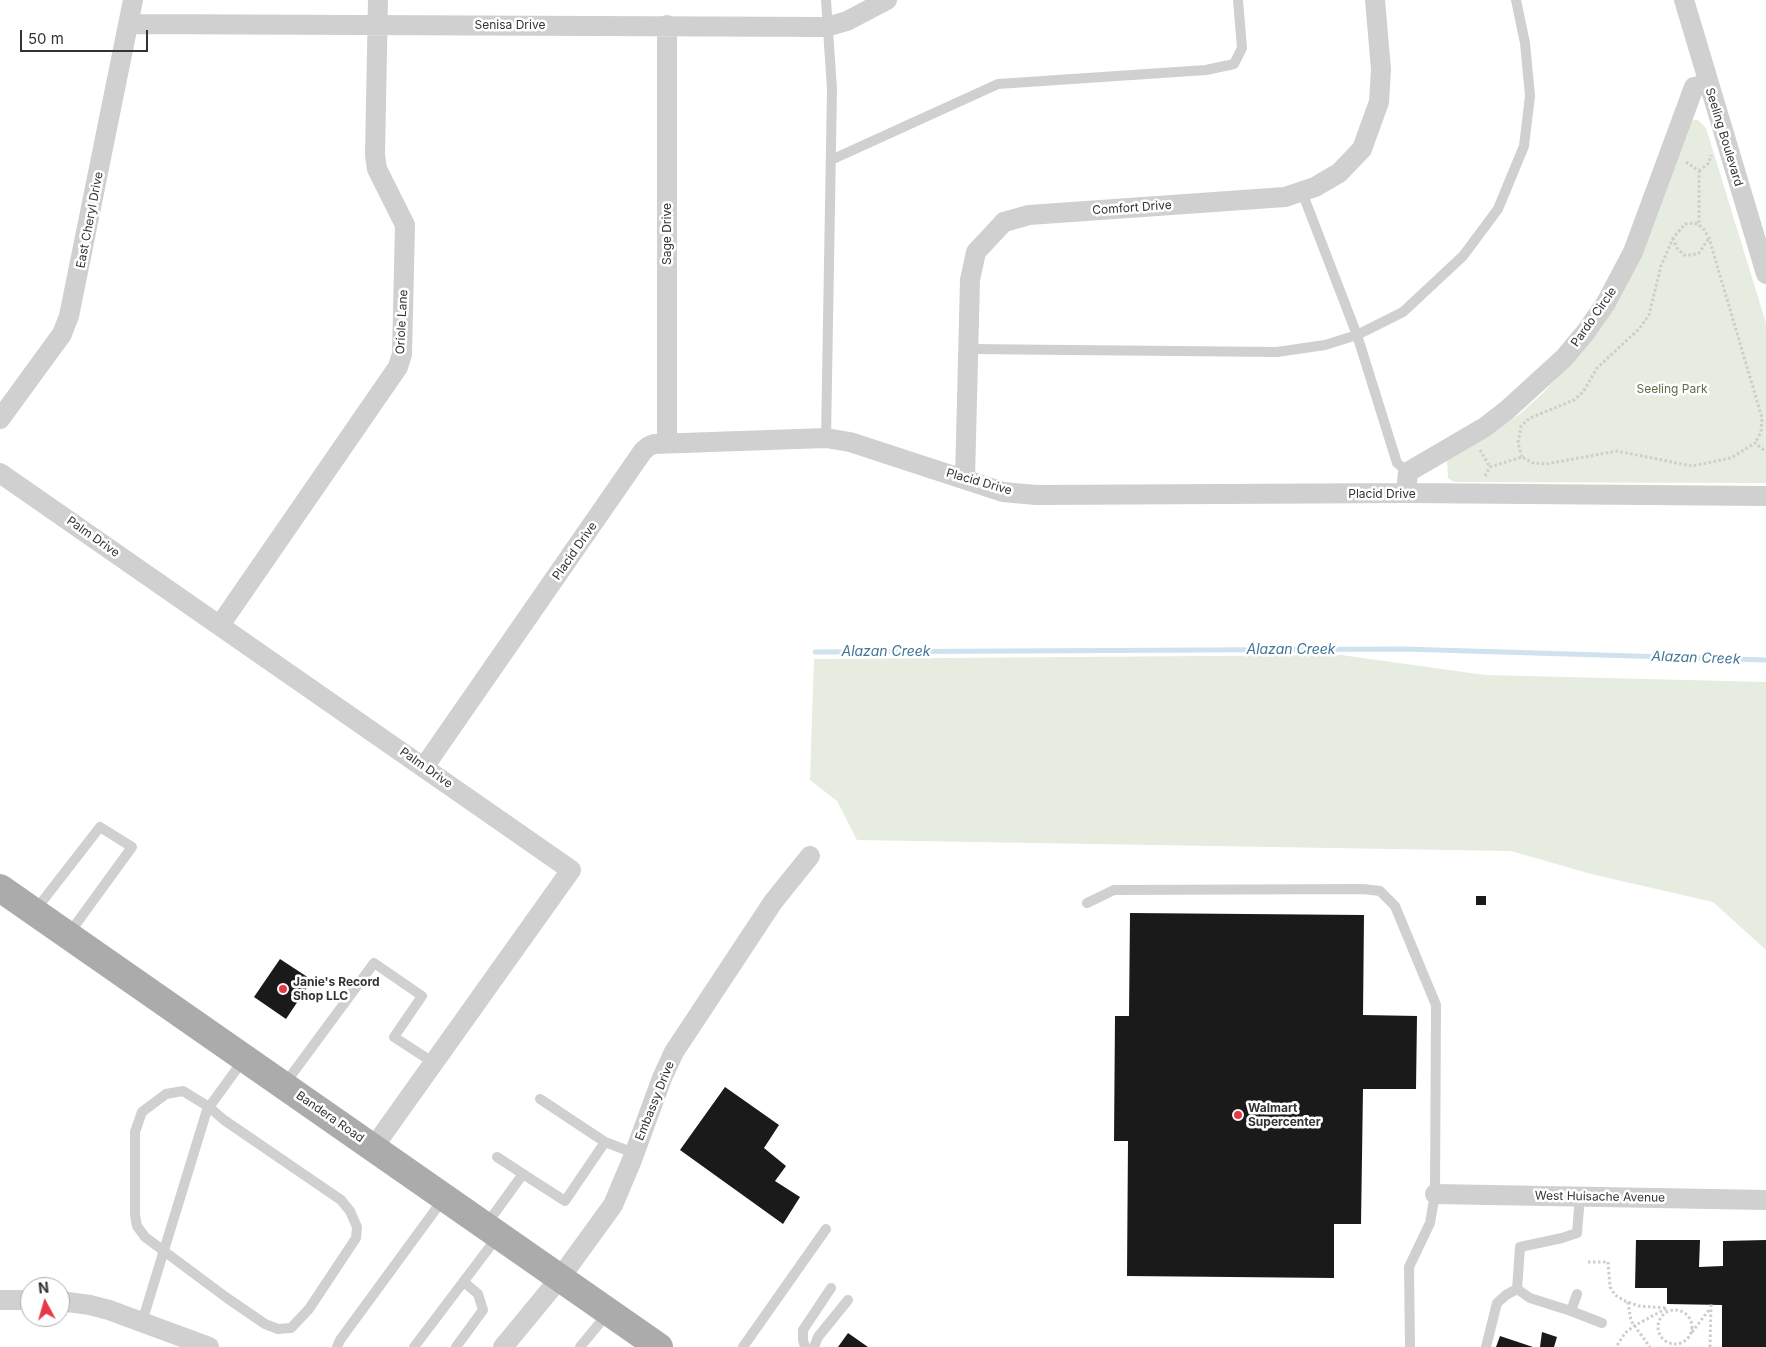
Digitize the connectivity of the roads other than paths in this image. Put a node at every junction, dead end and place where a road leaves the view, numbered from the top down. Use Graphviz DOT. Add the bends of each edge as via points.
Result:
graph roads {
  1 [pos="133,0"];
  2 [pos="378,0"];
  3 [pos="826,0"];
  4 [pos="887,0"];
  5 [pos="1238,0"];
  6 [pos="1375,0"];
  7 [pos="1516,0"];
  8 [pos="1684,0"];
  9 [pos="128,24"];
  10 [pos="377,25"];
  11 [pos="666,25"];
  12 [pos="826,27"];
  13 [pos="1708,84"];
  14 [pos="831,160"];
  15 [pos="1302,192"];
  16 [pos="1766,274"];
  17 [pos="1358,335"];
  18 [pos="968,349"];
  19 [pos="0,420"];
  20 [pos="826,438"];
  21 [pos="667,443"];
  22 [pos="1408,472"];
  23 [pos="0,473"];
  24 [pos="965,480"];
  25 [pos="1406,493"];
  26 [pos="1766,496"];
  27 [pos="220,625"];
  28 [pos="424,767"];
  29 [pos="810,856"];
  30 [pos="0,888"];
  31 [pos="1087,903"];
  32 [pos="34,912"];
  33 [pos="68,935"];
  34 [pos="245,1058"];
  35 [pos="434,1063"];
  36 [pos="284,1086"];
  37 [pos="540,1099"];
  38 [pos="209,1107"];
  39 [pos="605,1142"];
  40 [pos="373,1148"];
  41 [pos="634,1154"];
  42 [pos="497,1157"];
  43 [pos="523,1174"];
  44 [pos="1435,1194"];
  45 [pos="1580,1196"];
  46 [pos="445,1197"];
  47 [pos="1766,1200"];
  48 [pos="826,1229"];
  49 [pos="492,1230"];
  50 [pos="163,1249"];
  51 [pos="560,1278"];
  52 [pos="464,1282"];
  53 [pos="831,1288"];
  54 [pos="1517,1289"];
  55 [pos="1576,1294"];
  56 [pos="0,1300"];
  57 [pos="20,1300"];
  58 [pos="848,1300"];
  59 [pos="70,1302"];
  60 [pos="1571,1311"];
  61 [pos="609,1312"];
  62 [pos="142,1322"];
  63 [pos="1602,1323"];
  64 [pos="341,1344"];
  65 [pos="209,1347"];
  66 [pos="414,1347"];
  67 [pos="456,1347"];
  68 [pos="504,1347"];
  69 [pos="580,1347"];
  70 [pos="659,1347"];
  71 [pos="743,1347"];
  72 [pos="805,1347"];
  73 [pos="814,1347"];
  74 [pos="1410,1347"];
  75 [pos="1486,1347"];
  1 -- 9 [label="street, East Cheryl Drive"];
  2 -- 10 [label="street, Oriole Lane"];
  3 -- 12 [label="lane"];
  4 -- 12 [label="street, Senisa Drive" via="847,21"];
  5 -- 14 [label="lane" via="1242,48 1234,64 1206,70 998,84"];
  6 -- 15 [label="street, Comfort Drive" via="1381,70 1374,120 1362,149 1340,173"];
  7 -- 17 [label="lane" via="1525,43 1530,96 1524,146 1498,209 1463,256 1403,312"];
  8 -- 13 [label="street, Seeling Boulevard"];
  9 -- 10 [label="street, Senisa Drive"];
  9 -- 19 [label="street, East Cheryl Drive" via="69,316 62,334"];
  10 -- 11 [label="street, Senisa Drive"];
  10 -- 27 [label="street, Oriole Lane" via="377,169 405,225 402,354 398,368"];
  11 -- 12 [label="street, Senisa Drive"];
  11 -- 21 [label="street, Sage Drive"];
  12 -- 14 [label="lane" via="832,89"];
  13 -- 16 [label="street, Seeling Boulevard"];
  13 -- 22 [label="street, Pardo Circle" via="1694,87 1622,277 1585,333 1564,358 1507,410 1485,427"];
  14 -- 20 [label="lane"];
  15 -- 17 [label="lane"];
  15 -- 18 [label="street, Comfort Drive" via="1263,200 1029,215 1004,222 976,252 970,280"];
  17 -- 18 [label="lane" via="1325,345 1277,352"];
  17 -- 22 [label="lane" via="1397,463"];
  18 -- 24 [label="street, Comfort Drive"];
  20 -- 21 [label="street, Placid Drive"];
  20 -- 24 [label="street, Placid Drive" via="850,442"];
  21 -- 28 [label="street, Placid Drive" via="648,446 643,451"];
  22 -- 25 [label="street"];
  23 -- 27 [label="street, Palm Drive"];
  24 -- 25 [label="street, Placid Drive" via="1003,492 1036,495"];
  25 -- 26 [label="street, Placid Drive"];
  27 -- 28 [label="street, Palm Drive"];
  28 -- 35 [label="street, Palm Drive" via="571,870"];
  29 -- 41 [label="street, Embassy Drive" via="773,902 674,1052"];
  30 -- 32 [label="main road, Bandera Road"];
  31 -- 44 [label="lane" via="1114,890 1363,888 1380,891 1395,906 1436,1005"];
  32 -- 33 [label="main road, Bandera Road"];
  32 -- 33 [label="lane" via="100,827 132,847"];
  33 -- 34 [label="main road, Bandera Road"];
  34 -- 36 [label="main road, Bandera Road"];
  34 -- 38 [label="lane"];
  35 -- 36 [label="lane" via="394,1037 422,996 374,963"];
  35 -- 40 [label="street, Palm Drive"];
  36 -- 40 [label="main road, Bandera Road"];
  37 -- 39 [label="lane"];
  38 -- 50 [label="lane"];
  38 -- 50 [label="lane" via="182,1091 166,1094 142,1112 135,1132 137,1226"];
  38 -- 50 [label="lane" via="341,1200 357,1227 356,1238 309,1310 291,1328 278,1329 227,1298"];
  39 -- 41 [label="lane"];
  39 -- 43 [label="lane" via="565,1201"];
  40 -- 46 [label="main road, Bandera Road"];
  41 -- 51 [label="street, Embassy Drive" via="612,1205"];
  42 -- 43 [label="lane"];
  43 -- 49 [label="lane"];
  44 -- 45 [label="street, West Huisache Avenue"];
  44 -- 74 [label="lane" via="1430,1223 1409,1267"];
  45 -- 47 [label="street, West Huisache Avenue"];
  45 -- 54 [label="lane" via="1577,1232 1520,1247"];
  46 -- 49 [label="main road, Bandera Road"];
  46 -- 64 [label="lane"];
  48 -- 71 [label="lane"];
  49 -- 51 [label="main road, Bandera Road"];
  49 -- 52 [label="lane"];
  50 -- 62 [label="lane"];
  51 -- 61 [label="main road, Bandera Road"];
  51 -- 68 [label="street, Embassy Drive"];
  52 -- 66 [label="lane"];
  52 -- 67 [label="lane" via="478,1294 483,1310"];
  53 -- 72 [label="lane" via="803,1330"];
  54 -- 60 [label="lane" via="1530,1298"];
  54 -- 75 [label="lane" via="1497,1304"];
  55 -- 60 [label="lane"];
  56 -- 57 [label="street"];
  58 -- 73 [label="lane" via="818,1337"];
  59 -- 62 [label="street" via="90,1305"];
  60 -- 63 [label="lane"];
  61 -- 69 [label="lane"];
  61 -- 70 [label="main road, Bandera Road"];
  62 -- 65 [label="street"];
}
